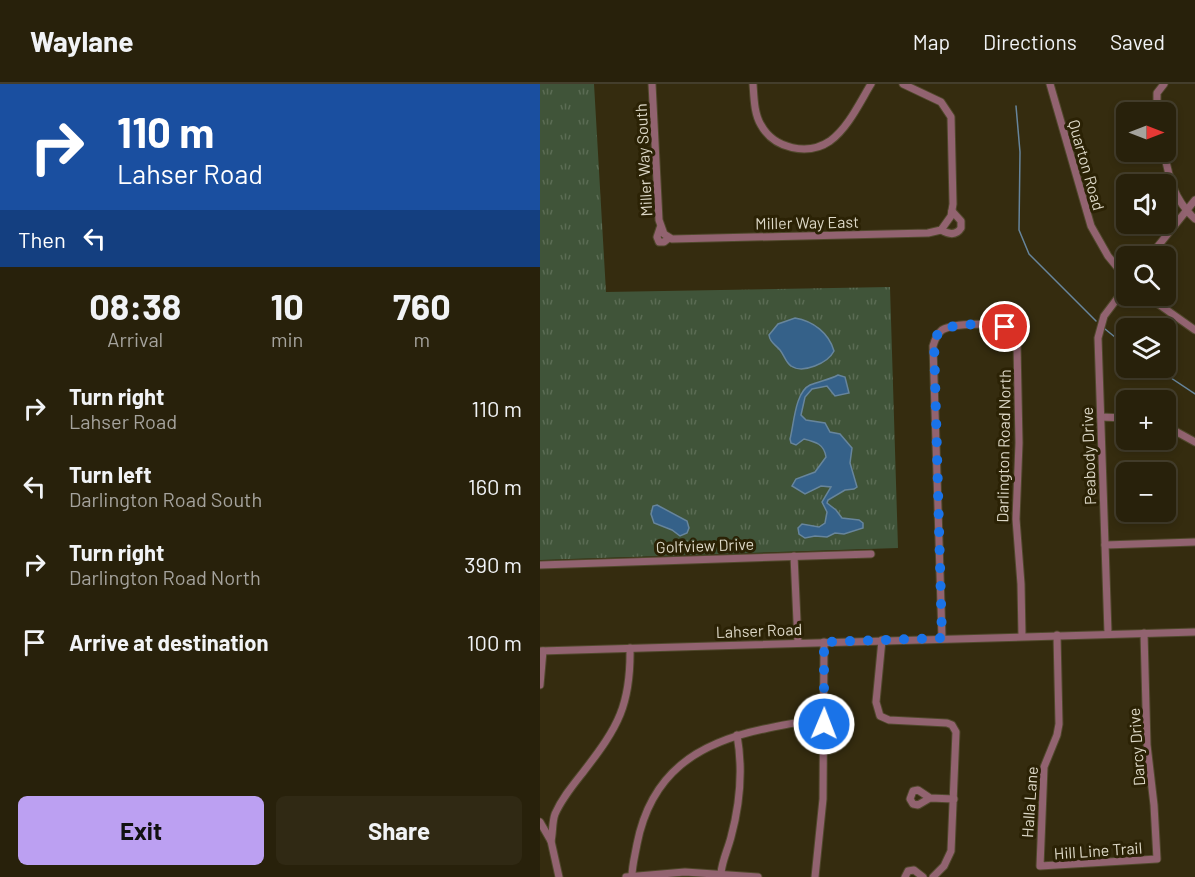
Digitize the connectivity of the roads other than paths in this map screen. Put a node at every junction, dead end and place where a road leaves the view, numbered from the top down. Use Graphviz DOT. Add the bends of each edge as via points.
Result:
graph roads {
  1 [pos="652,84"];
  2 [pos="753,84"];
  3 [pos="871,84"];
  4 [pos="903,84"];
  5 [pos="1050,84"];
  6 [pos="1164,84"];
  7 [pos="1157,102"];
  8 [pos="1166,162"];
  9 [pos="1195,200"];
  10 [pos="1186,210"];
  11 [pos="952,211"];
  12 [pos="1195,219"];
  13 [pos="941,230"];
  14 [pos="664,233"];
  15 [pos="1158,246"];
  16 [pos="1116,267"];
  17 [pos="1116,300"];
  18 [pos="1161,306"];
  19 [pos="1195,330"];
  20 [pos="1101,417"];
  21 [pos="1116,418"];
  22 [pos="1176,432"];
  23 [pos="1195,442"];
  24 [pos="1195,542"];
  25 [pos="1105,545"];
  26 [pos="871,554"];
  27 [pos="794,556"];
  28 [pos="540,565"];
  29 [pos="1195,632"];
  30 [pos="1108,633"];
  31 [pos="1144,633"];
  32 [pos="1057,635"];
  33 [pos="1022,636"];
  34 [pos="942,638"];
  35 [pos="882,640"];
  36 [pos="824,642"];
  37 [pos="798,643"];
  38 [pos="630,648"];
  39 [pos="542,651"];
  40 [pos="540,685"];
  41 [pos="824,720"];
  42 [pos="737,735"];
  43 [pos="930,798"];
  44 [pos="954,799"];
  45 [pos="554,818"];
  46 [pos="540,821"];
  47 [pos="551,841"];
  48 [pos="1157,859"];
  49 [pos="1040,866"];
  50 [pos="721,873"];
  51 [pos="632,876"];
  52 [pos="559,877"];
  53 [pos="626,877"];
  54 [pos="758,877"];
  55 [pos="815,877"];
  56 [pos="905,877"];
  57 [pos="922,877"];
  58 [pos="933,877"];
  1 -- 14 [label="street, Miller Way South"];
  2 -- 3 [label="street" via="761,127 775,141 801,149 819,146 834,137"];
  4 -- 11 [label="street" via="941,102 951,117"];
  5 -- 16 [label="street, Quarton Road" via="1091,226"];
  6 -- 7 [label="street" via="1157,93"];
  8 -- 10 [label="street" via="1172,187"];
  9 -- 10 [label="street"];
  10 -- 12 [label="street"];
  10 -- 15 [label="street"];
  11 -- 13 [label="street"];
  11 -- 13 [label="street, Miller Way East" via="962,221 962,228 953,234"];
  13 -- 14 [label="street, Miller Way East" via="909,234"];
  17 -- 20 [label="street, Peabody Drive" via="1104,316 1099,332"];
  18 -- 19 [label="street"];
  20 -- 21 [label="street"];
  20 -- 25 [label="street, Peabody Drive"];
  22 -- 23 [label="street"];
  24 -- 25 [label="street"];
  25 -- 30 [label="street, Peabody Drive"];
  26 -- 27 [label="street, Golfview Drive"];
  27 -- 28 [label="street, Golfview Drive"];
  27 -- 37 [label="street"];
  29 -- 31 [label="street, Lahser Road"];
  30 -- 31 [label="street, Lahser Road"];
  30 -- 32 [label="street, Lahser Road"];
  31 -- 48 [label="street, Darcy Drive" via="1147,745"];
  32 -- 33 [label="street, Lahser Road"];
  32 -- 49 [label="street, Halla Lane" via="1059,724 1044,767"];
  33 -- 34 [label="street, Lahser Road"];
  33 -- 34 [label="street, Darlington Road North" via="1016,519 1016,340 1000,326 957,326 940,332 933,351"];
  34 -- 35 [label="street, Lahser Road"];
  35 -- 36 [label="street, Lahser Road"];
  35 -- 44 [label="street" via="876,694 878,713 883,719 947,723 955,728"];
  36 -- 37 [label="street, Lahser Road"];
  36 -- 41 [label="street"];
  37 -- 38 [label="street, Lahser Road"];
  38 -- 39 [label="street, Lahser Road"];
  38 -- 45 [label="street" via="629,686 620,718 564,796"];
  39 -- 40 [label="street"];
  41 -- 42 [label="street"];
  41 -- 55 [label="street" via="822,810"];
  42 -- 50 [label="street" via="738,800"];
  42 -- 51 [label="street" via="694,755 662,786 642,822"];
  43 -- 44 [label="street"];
  44 -- 58 [label="street" via="951,851"];
  45 -- 46 [label="street"];
  45 -- 47 [label="street"];
  46 -- 47 [label="street"];
  47 -- 52 [label="street"];
  48 -- 49 [label="street, Hill Line Trail"];
  50 -- 51 [label="street"];
  50 -- 54 [label="street"];
  51 -- 53 [label="street"];
  56 -- 57 [label="street" via="914,870"];
}
